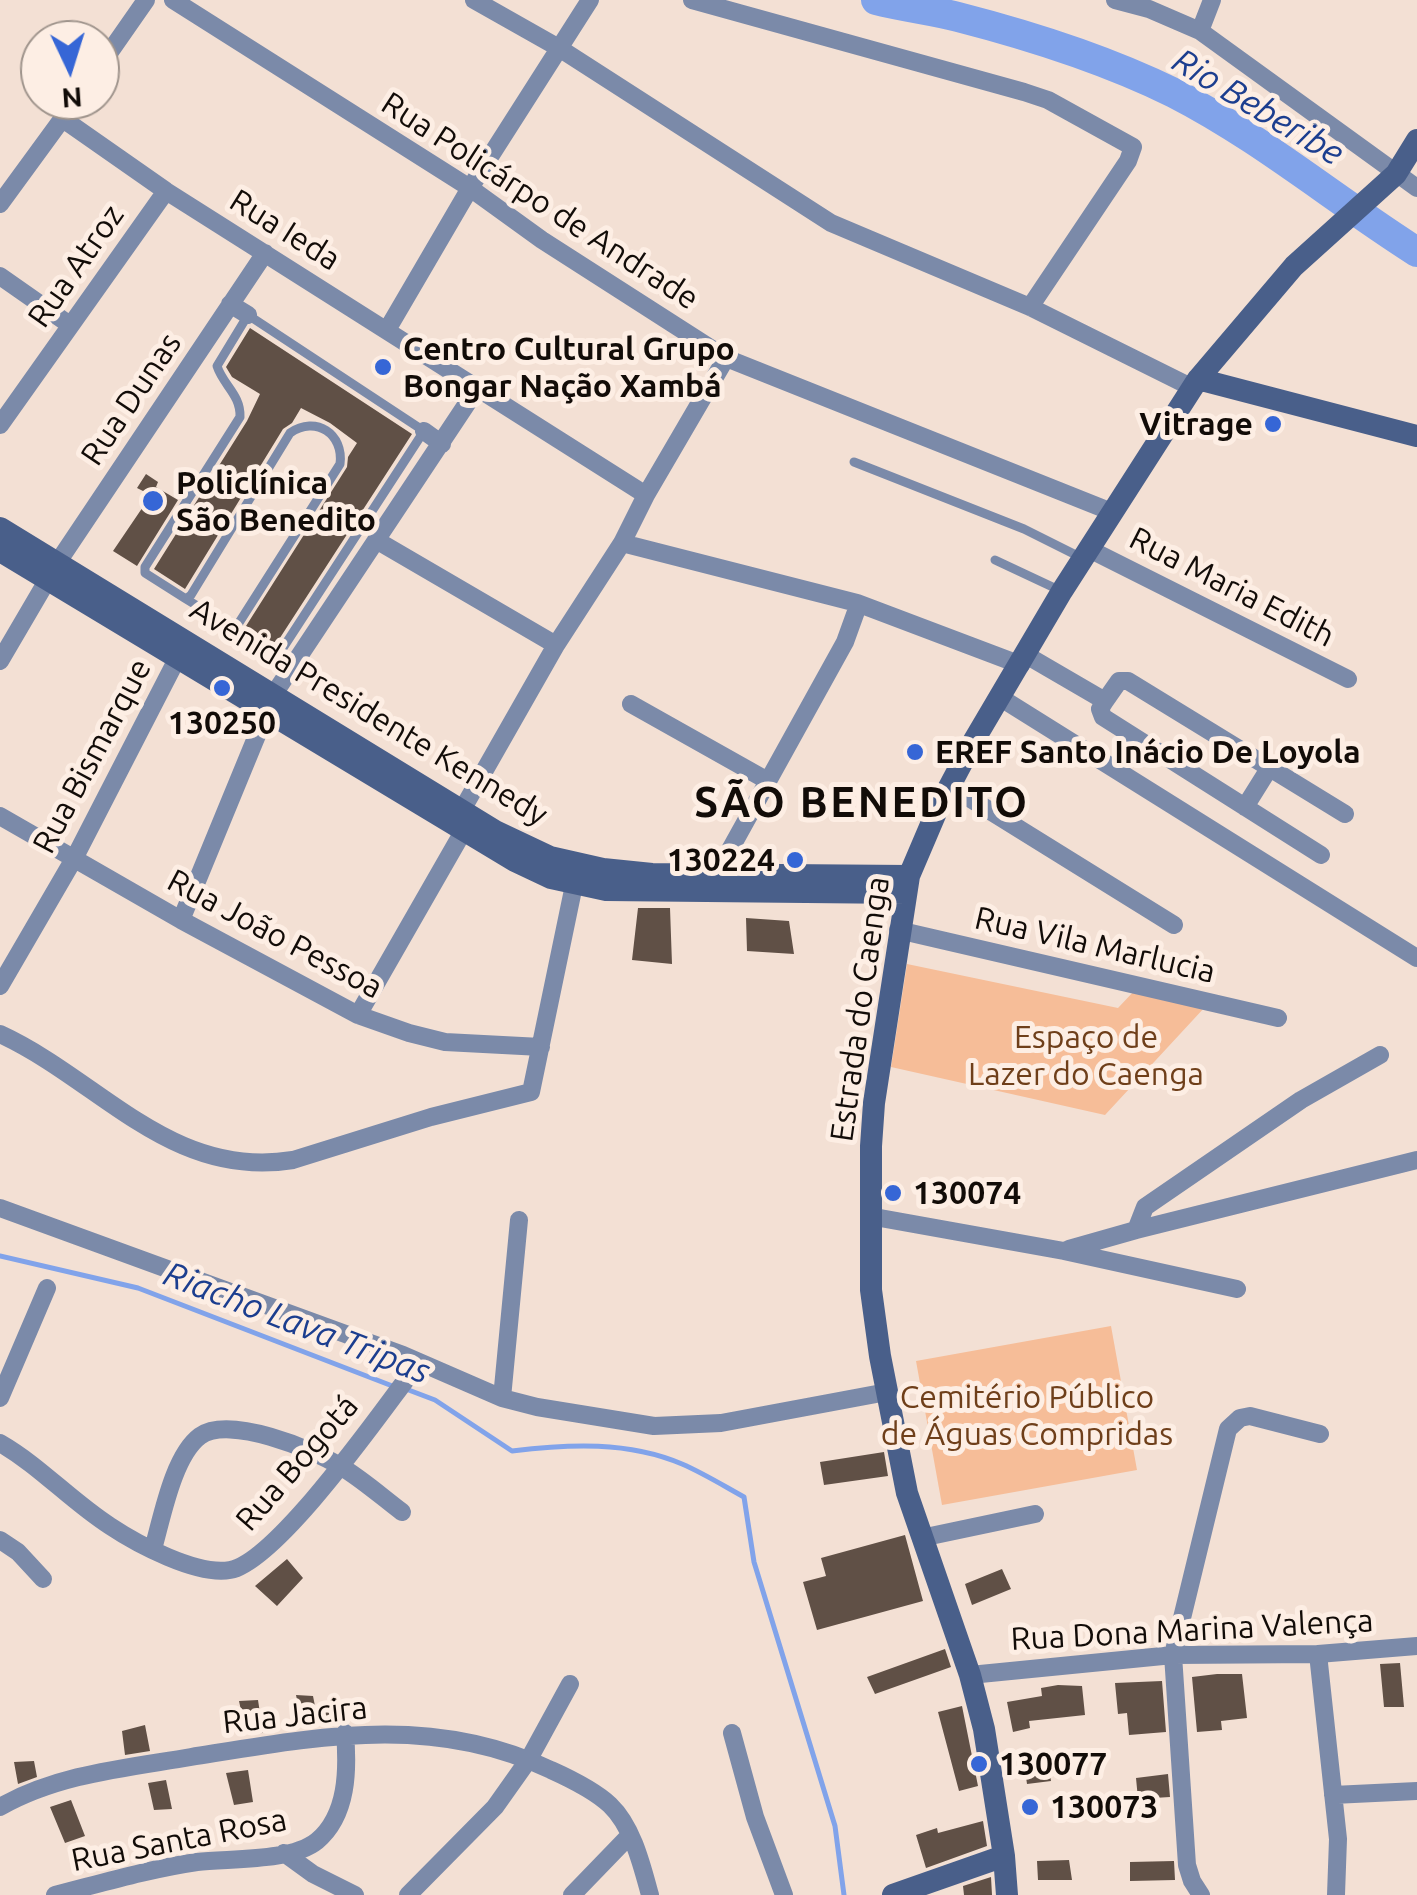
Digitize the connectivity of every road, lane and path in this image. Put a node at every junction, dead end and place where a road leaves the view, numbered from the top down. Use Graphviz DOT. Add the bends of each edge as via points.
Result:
graph roads {
  1 [pos="146,0"];
  2 [pos="173,0"];
  3 [pos="474,0"];
  4 [pos="590,0"];
  5 [pos="692,0"];
  6 [pos="1115,0"];
  7 [pos="1212,0"];
  8 [pos="1200,31"];
  9 [pos="120,37"];
  10 [pos="559,48"];
  11 [pos="62,120"];
  12 [pos="64,120"];
  13 [pos="1417,140"];
  14 [pos="1406,165"];
  15 [pos="470,188"];
  16 [pos="1417,188"];
  17 [pos="166,191"];
  18 [pos="0,204"];
  19 [pos="265,254"];
  20 [pos="0,276"];
  21 [pos="230,304"];
  22 [pos="1030,308"];
  23 [pos="248,315"];
  24 [pos="70,325"];
  25 [pos="388,330"];
  26 [pos="726,358"];
  27 [pos="1196,384"];
  28 [pos="476,390"];
  29 [pos="0,424"];
  30 [pos="424,431"];
  31 [pos="1417,436"];
  32 [pos="442,444"];
  33 [pos="854,462"];
  34 [pos="646,495"];
  35 [pos="1112,512"];
  36 [pos="0,528"];
  37 [pos="376,540"];
  38 [pos="622,543"];
  39 [pos="0,551"];
  40 [pos="1086,554"];
  41 [pos="995,560"];
  42 [pos="53,571"];
  43 [pos="1062,591"];
  44 [pos="186,598"];
  45 [pos="857,602"];
  46 [pos="235,629"];
  47 [pos="556,645"];
  48 [pos="178,657"];
  49 [pos="1024,660"];
  50 [pos="0,661"];
  51 [pos="1348,680"];
  52 [pos="1001,698"];
  53 [pos="1105,701"];
  54 [pos="271,703"];
  55 [pos="631,704"];
  56 [pos="1270,768"];
  57 [pos="768,781"];
  58 [pos="950,786"];
  59 [pos="1245,807"];
  60 [pos="1345,814"];
  61 [pos="0,816"];
  62 [pos="463,820"];
  63 [pos="1321,856"];
  64 [pos="75,857"];
  65 [pos="716,875"];
  66 [pos="907,884"];
  67 [pos="574,885"];
  68 [pos="181,920"];
  69 [pos="1174,925"];
  70 [pos="898,930"];
  71 [pos="1417,958"];
  72 [pos="0,986"];
  73 [pos="358,1015"];
  74 [pos="1278,1018"];
  75 [pos="0,1034"];
  76 [pos="541,1047"];
  77 [pos="1380,1055"];
  78 [pos="1417,1160"];
  79 [pos="0,1208"];
  80 [pos="870,1216"];
  81 [pos="519,1220"];
  82 [pos="1136,1230"];
  83 [pos="1064,1251"];
  84 [pos="47,1288"];
  85 [pos="1237,1289"];
  86 [pos="416,1360"];
  87 [pos="887,1392"];
  88 [pos="0,1398"];
  89 [pos="502,1398"];
  90 [pos="1320,1434"];
  91 [pos="0,1443"];
  92 [pos="340,1466"];
  93 [pos="402,1512"];
  94 [pos="1035,1514"];
  95 [pos="921,1538"];
  96 [pos="0,1540"];
  97 [pos="153,1550"];
  98 [pos="43,1579"];
  99 [pos="1417,1646"];
  100 [pos="1318,1654"];
  101 [pos="1173,1655"];
  102 [pos="970,1675"];
  103 [pos="570,1684"];
  104 [pos="732,1733"];
  105 [pos="346,1734"];
  106 [pos="528,1759"];
  107 [pos="1417,1791"];
  108 [pos="1333,1795"];
  109 [pos="0,1807"];
  110 [pos="630,1835"];
  111 [pos="284,1853"];
  112 [pos="1004,1856"];
  113 [pos="92,1890"];
  114 [pos="902,1894"];
  115 [pos="55,1895"];
  116 [pos="354,1895"];
  117 [pos="408,1895"];
  118 [pos="572,1895"];
  119 [pos="650,1895"];
  120 [pos="784,1895"];
  121 [pos="1007,1895"];
  122 [pos="1201,1895"];
  123 [pos="1336,1895"];
  1 -- 9 [label="street"];
  2 -- 15 [label="street, Rua Policárpo de Andrade"];
  3 -- 10 [label="street"];
  4 -- 10 [label="street"];
  5 -- 22 [label="street" via="1048,100 1130,145 1128,161"];
  6 -- 8 [label="street"];
  7 -- 8 [label="street"];
  8 -- 14 [label="street"];
  10 -- 15 [label="street"];
  10 -- 22 [label="street" via="831,223"];
  11 -- 18 [label="street"];
  12 -- 17 [label="street, Rua Ieda"];
  13 -- 14 [label="main road"];
  14 -- 16 [label="street"];
  14 -- 27 [label="main road, Estrada do Caenga" via="1294,266"];
  15 -- 25 [label="street"];
  15 -- 26 [label="street, Rua Policárpo de Andrade"];
  17 -- 19 [label="street, Rua Ieda"];
  17 -- 24 [label="street, Rua Atroz"];
  19 -- 21 [label="street, Rua Dunas"];
  19 -- 25 [label="street, Rua Ieda"];
  20 -- 24 [label="street"];
  21 -- 23 [label="street"];
  21 -- 42 [label="street, Rua Dunas"];
  22 -- 27 [label="street"];
  23 -- 30 [label="lane"];
  23 -- 44 [label="lane" via="217,366 240,416 145,567 144,573"];
  24 -- 29 [label="street, Rua Atroz"];
  25 -- 28 [label="street, Rua Ieda"];
  26 -- 34 [label="street"];
  26 -- 35 [label="street, Rua Policárpo de Andrade"];
  27 -- 31 [label="main road"];
  27 -- 35 [label="main road, Estrada do Caenga"];
  28 -- 32 [label="street"];
  28 -- 34 [label="street, Rua Ieda"];
  30 -- 32 [label="street"];
  30 -- 46 [label="lane" via="281,651 275,654"];
  32 -- 37 [label="street"];
  33 -- 40 [label="lane"];
  34 -- 38 [label="street"];
  35 -- 40 [label="main road, Estrada do Caenga"];
  36 -- 42 [label="main road, Avenida Presidente Kennedy"];
  37 -- 47 [label="street"];
  37 -- 54 [label="street"];
  38 -- 45 [label="street"];
  38 -- 47 [label="street"];
  39 -- 42 [label="main road, Avenida Presidente Kennedy"];
  40 -- 43 [label="main road, Estrada do Caenga"];
  40 -- 51 [label="street, Rua Maria Edith"];
  41 -- 43 [label="lane"];
  42 -- 48 [label="main road, Avenida Presidente Kennedy"];
  42 -- 50 [label="street, Rua Dunas"];
  42 -- 54 [label="main road, Avenida Presidente Kennedy"];
  43 -- 49 [label="main road, Estrada do Caenga"];
  44 -- 46 [label="lane"];
  44 -- 46 [label="lane" via="290,433 308,425 327,430 340,445 340,464"];
  45 -- 49 [label="street"];
  45 -- 57 [label="street" via="845,642"];
  47 -- 62 [label="street"];
  48 -- 54 [label="main road, Avenida Presidente Kennedy"];
  48 -- 64 [label="street, Rua Bismarque"];
  49 -- 52 [label="main road, Estrada do Caenga"];
  49 -- 53 [label="street"];
  52 -- 58 [label="main road, Estrada do Caenga"];
  52 -- 71 [label="street"];
  53 -- 56 [label="street" via="1128,680"];
  53 -- 59 [label="street" via="1103,716"];
  54 -- 62 [label="main road, Avenida Presidente Kennedy"];
  54 -- 68 [label="street"];
  55 -- 57 [label="street"];
  56 -- 59 [label="street"];
  56 -- 60 [label="street"];
  57 -- 65 [label="street"];
  58 -- 66 [label="main road, Estrada do Caenga"];
  58 -- 69 [label="street"];
  59 -- 63 [label="street"];
  61 -- 64 [label="street, Rua João Pessoa"];
  62 -- 65 [label="main road, Avenida Presidente Kennedy" via="604,870"];
  62 -- 67 [label="main road, Avenida Presidente Kennedy" via="515,861"];
  62 -- 73 [label="street"];
  64 -- 68 [label="street, Rua João Pessoa"];
  64 -- 72 [label="street, Rua Bismarque"];
  65 -- 66 [label="main road, Avenida Presidente Kennedy"];
  66 -- 67 [label="main road, Avenida Presidente Kennedy" via="641,893"];
  66 -- 70 [label="main road, Estrada do Caenga"];
  67 -- 76 [label="street"];
  68 -- 73 [label="street, Rua João Pessoa"];
  70 -- 74 [label="street, Rua Vila Marlucia"];
  70 -- 80 [label="main road, Estrada do Caenga" via="874,1103"];
  73 -- 76 [label="street, Rua João Pessoa" via="445,1042"];
  75 -- 76 [label="street" via="149,1129 205,1155 269,1164 531,1092"];
  77 -- 82 [label="street" via="1301,1100 1145,1207"];
  78 -- 82 [label="street"];
  79 -- 86 [label="street"];
  80 -- 83 [label="street"];
  80 -- 87 [label="main road, Estrada do Caenga" via="870,1290"];
  81 -- 89 [label="street"];
  82 -- 83 [label="street"];
  83 -- 85 [label="street"];
  84 -- 88 [label="street"];
  86 -- 89 [label="street"];
  86 -- 92 [label="street, Rua Bogotá"];
  87 -- 89 [label="street" via="721,1423 654,1426"];
  87 -- 95 [label="main road, Estrada do Caenga"];
  90 -- 101 [label="street" via="1250,1416 1228,1430"];
  91 -- 97 [label="street, Rua Bogotá" via="108,1525"];
  92 -- 93 [label="street"];
  92 -- 97 [label="street, Rua Bogotá" via="244,1566 220,1571"];
  92 -- 97 [label="street" via="281,1440 236,1430 200,1436 171,1485"];
  94 -- 95 [label="street"];
  95 -- 102 [label="main road, Estrada do Caenga"];
  96 -- 98 [label="street"];
  99 -- 100 [label="street, Rua Dona Marina Valença"];
  100 -- 101 [label="street, Rua Dona Marina Valença"];
  100 -- 108 [label="street"];
  101 -- 102 [label="street, Rua Dona Marina Valença"];
  101 -- 122 [label="street" via="1188,1865"];
  102 -- 112 [label="main road, Estrada do Caenga"];
  103 -- 106 [label="street"];
  104 -- 120 [label="street"];
  105 -- 106 [label="street, Rua Jacira" via="450,1738"];
  105 -- 109 [label="street, Rua Jacira" via="73,1778"];
  105 -- 111 [label="street, Rua Santa Rosa" via="348,1774 332,1823 317,1842"];
  106 -- 110 [label="street, Rua Jacira" via="594,1792"];
  106 -- 117 [label="street" via="495,1808"];
  107 -- 108 [label="street"];
  108 -- 123 [label="street"];
  110 -- 118 [label="street"];
  110 -- 119 [label="street, Rua Jacira"];
  111 -- 113 [label="street, Rua Santa Rosa" via="197,1862"];
  111 -- 116 [label="street"];
  112 -- 114 [label="main road"];
  112 -- 121 [label="main road, Estrada do Caenga"];
  113 -- 115 [label="street, Rua Santa Rosa"];
}
